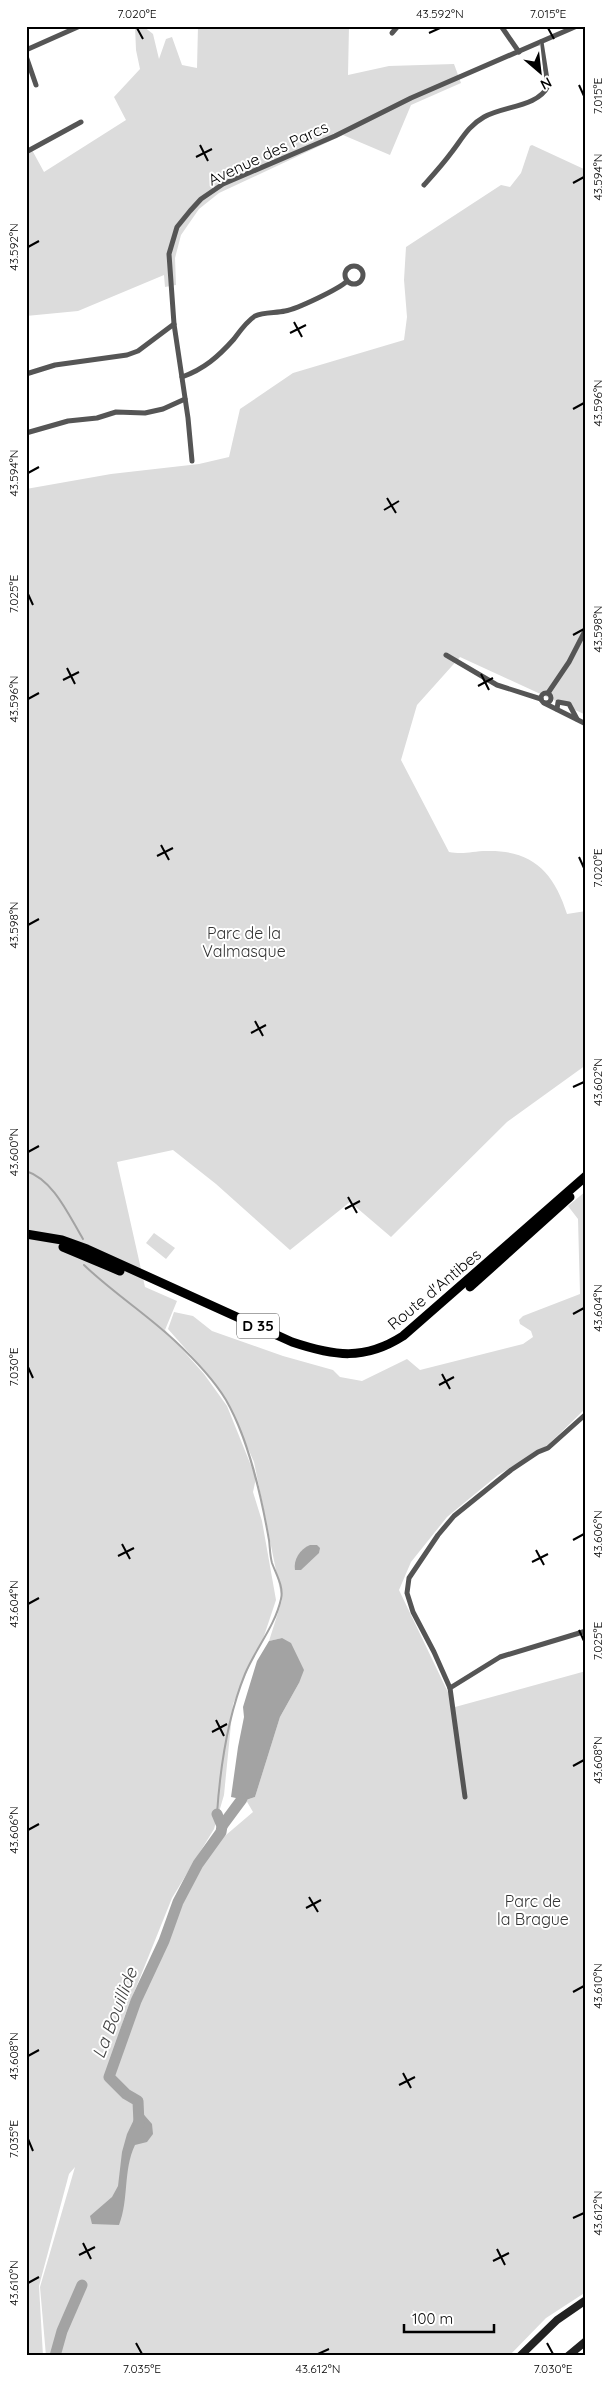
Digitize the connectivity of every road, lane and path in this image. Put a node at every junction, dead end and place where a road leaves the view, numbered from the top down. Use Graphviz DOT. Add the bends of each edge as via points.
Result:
graph roads {
  1 [pos="80,26"];
  2 [pos="398,26"];
  3 [pos="501,26"];
  4 [pos="577,26"];
  5 [pos="392,33"];
  6 [pos="541,42"];
  7 [pos="26,50"];
  8 [pos="519,52"];
  9 [pos="26,56"];
  10 [pos="36,85"];
  11 [pos="81,122"];
  12 [pos="26,152"];
  13 [pos="424,185"];
  14 [pos="347,281"];
  15 [pos="174,324"];
  16 [pos="26,374"];
  17 [pos="182,377"];
  18 [pos="185,399"];
  19 [pos="26,433"];
  20 [pos="192,461"];
  21 [pos="586,629"];
  22 [pos="446,655"];
  23 [pos="550,695"];
  24 [pos="542,701"];
  25 [pos="558,702"];
  26 [pos="557,709"];
  27 [pos="577,719"];
  28 [pos="586,724"];
  29 [pos="586,1176"];
  30 [pos="586,1182"];
  31 [pos="542,1219"];
  32 [pos="26,1234"];
  33 [pos="26,1238"];
  34 [pos="478,1276"];
  35 [pos="586,1414"];
  36 [pos="586,1631"];
  37 [pos="450,1688"];
  38 [pos="465,1797"];
  39 [pos="586,2300"];
  40 [pos="586,2341"];
  41 [pos="520,2356"];
  42 [pos="568,2356"];
  1 -- 7 [label="street"];
  2 -- 5 [label="street"];
  3 -- 8 [label="street"];
  4 -- 6 [label="street, Avenue des Parcs"];
  6 -- 8 [label="street, Avenue des Parcs"];
  6 -- 13 [label="street" via="548,86 545,93 498,110 470,126"];
  8 -- 15 [label="street, Avenue des Parcs" via="239,176 201,199 178,227 171,242"];
  9 -- 10 [label="street"];
  11 -- 12 [label="street"];
  14 -- 17 [label="street" via="299,308 257,315 212,362"];
  15 -- 16 [label="street" via="127,356 55,366"];
  15 -- 17 [label="street, Avenue des Parcs"];
  17 -- 18 [label="street, Avenue des Parcs"];
  18 -- 19 [label="street" via="145,413 116,412"];
  18 -- 20 [label="street, Avenue des Parcs"];
  21 -- 23 [label="street"];
  22 -- 24 [label="street" via="497,685"];
  23 -- 24 [label="street" via="542,696"];
  23 -- 24 [label="street" via="551,701"];
  23 -- 25 [label="street"];
  24 -- 26 [label="street"];
  25 -- 26 [label="street"];
  25 -- 27 [label="street" via="569,704"];
  26 -- 27 [label="street"];
  27 -- 28 [label="street"];
  29 -- 31 [label="main road, Route d'Antibes / D 35"];
  30 -- 31 [label="main road, Route d'Antibes / D 35"];
  31 -- 34 [label="main road, Route d'Antibes / D 35"];
  32 -- 34 [label="main road, Route d'Antibes / D 35" via="55,1238 87,1249 292,1342 341,1354 366,1353 394,1342"];
  33 -- 34 [label="main road, Route d'Antibes / D 35" via="62,1246 295,1346 342,1358 368,1357 397,1345"];
  35 -- 37 [label="street" via="548,1448 511,1470 454,1516 409,1578 407,1593 413,1612"];
  36 -- 37 [label="street" via="500,1657"];
  37 -- 38 [label="street"];
  39 -- 41 [label="main road" via="557,2320"];
  40 -- 42 [label="main road"];
}
